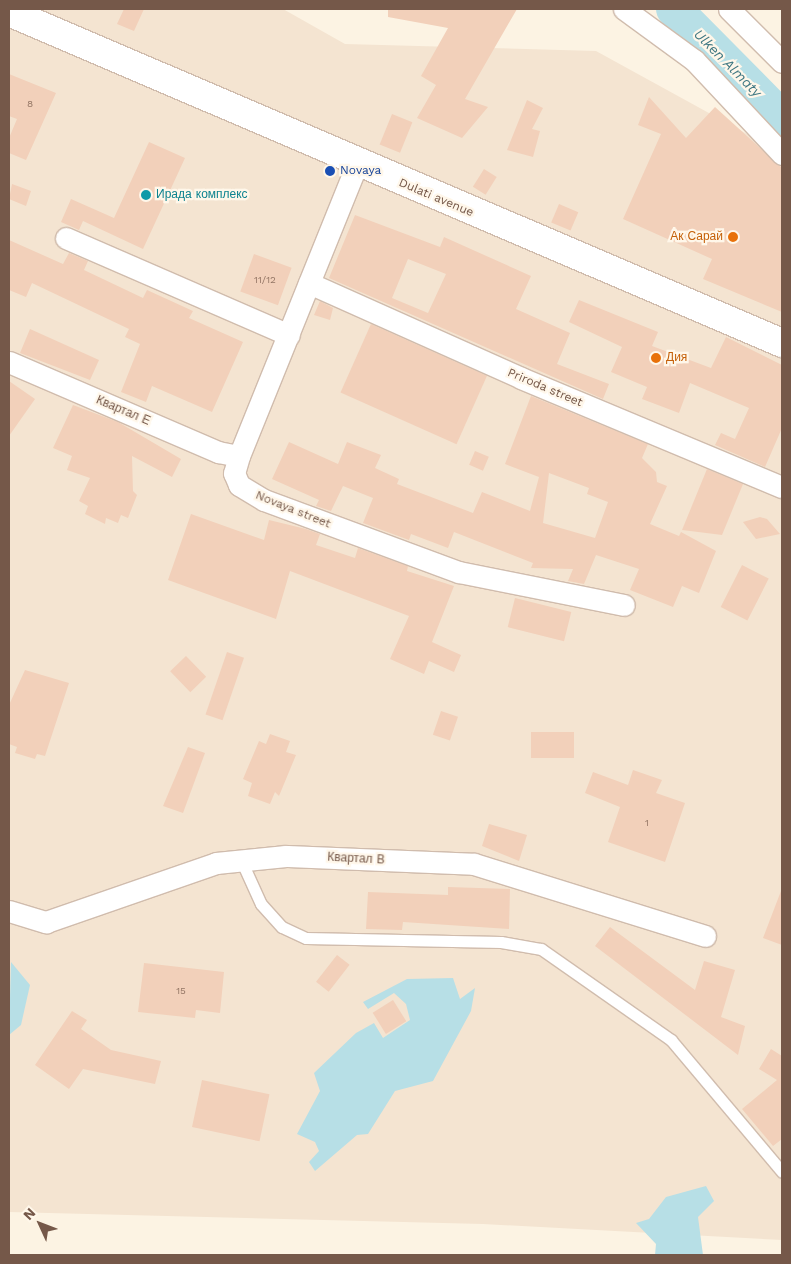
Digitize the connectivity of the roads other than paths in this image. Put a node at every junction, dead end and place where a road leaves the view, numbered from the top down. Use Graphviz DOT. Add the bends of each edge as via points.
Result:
graph roads {
  1 [pos="624,9"];
  2 [pos="729,9"];
  3 [pos="9,12"];
  4 [pos="782,62"];
  5 [pos="782,154"];
  6 [pos="357,164"];
  7 [pos="66,238"];
  8 [pos="309,283"];
  9 [pos="289,335"];
  10 [pos="782,343"];
  11 [pos="9,362"];
  12 [pos="239,456"];
  13 [pos="782,487"];
  14 [pos="624,605"];
  15 [pos="241,860"];
  16 [pos="9,911"];
  17 [pos="705,936"];
  18 [pos="782,1172"];
  1 -- 5 [label="street" via="694,60"];
  2 -- 4 [label="street"];
  3 -- 6 [label="main road, Dulati avenue"];
  6 -- 8 [label="street, Novaya street"];
  6 -- 10 [label="main road, Dulati avenue"];
  7 -- 9 [label="street"];
  8 -- 9 [label="street, Novaya street"];
  8 -- 13 [label="street, Priroda street" via="521,378"];
  9 -- 12 [label="street, Novaya street"];
  11 -- 12 [label="street, Квартал Е" via="218,452"];
  12 -- 14 [label="street, Novaya street" via="234,473 239,485 264,500 459,572"];
  15 -- 16 [label="street, Квартал В" via="216,863 46,922"];
  15 -- 17 [label="street, Квартал В" via="286,856 474,864"];
  15 -- 18 [label="lane" via="261,904 282,927 306,938 501,942 541,949 671,1040"];
}
